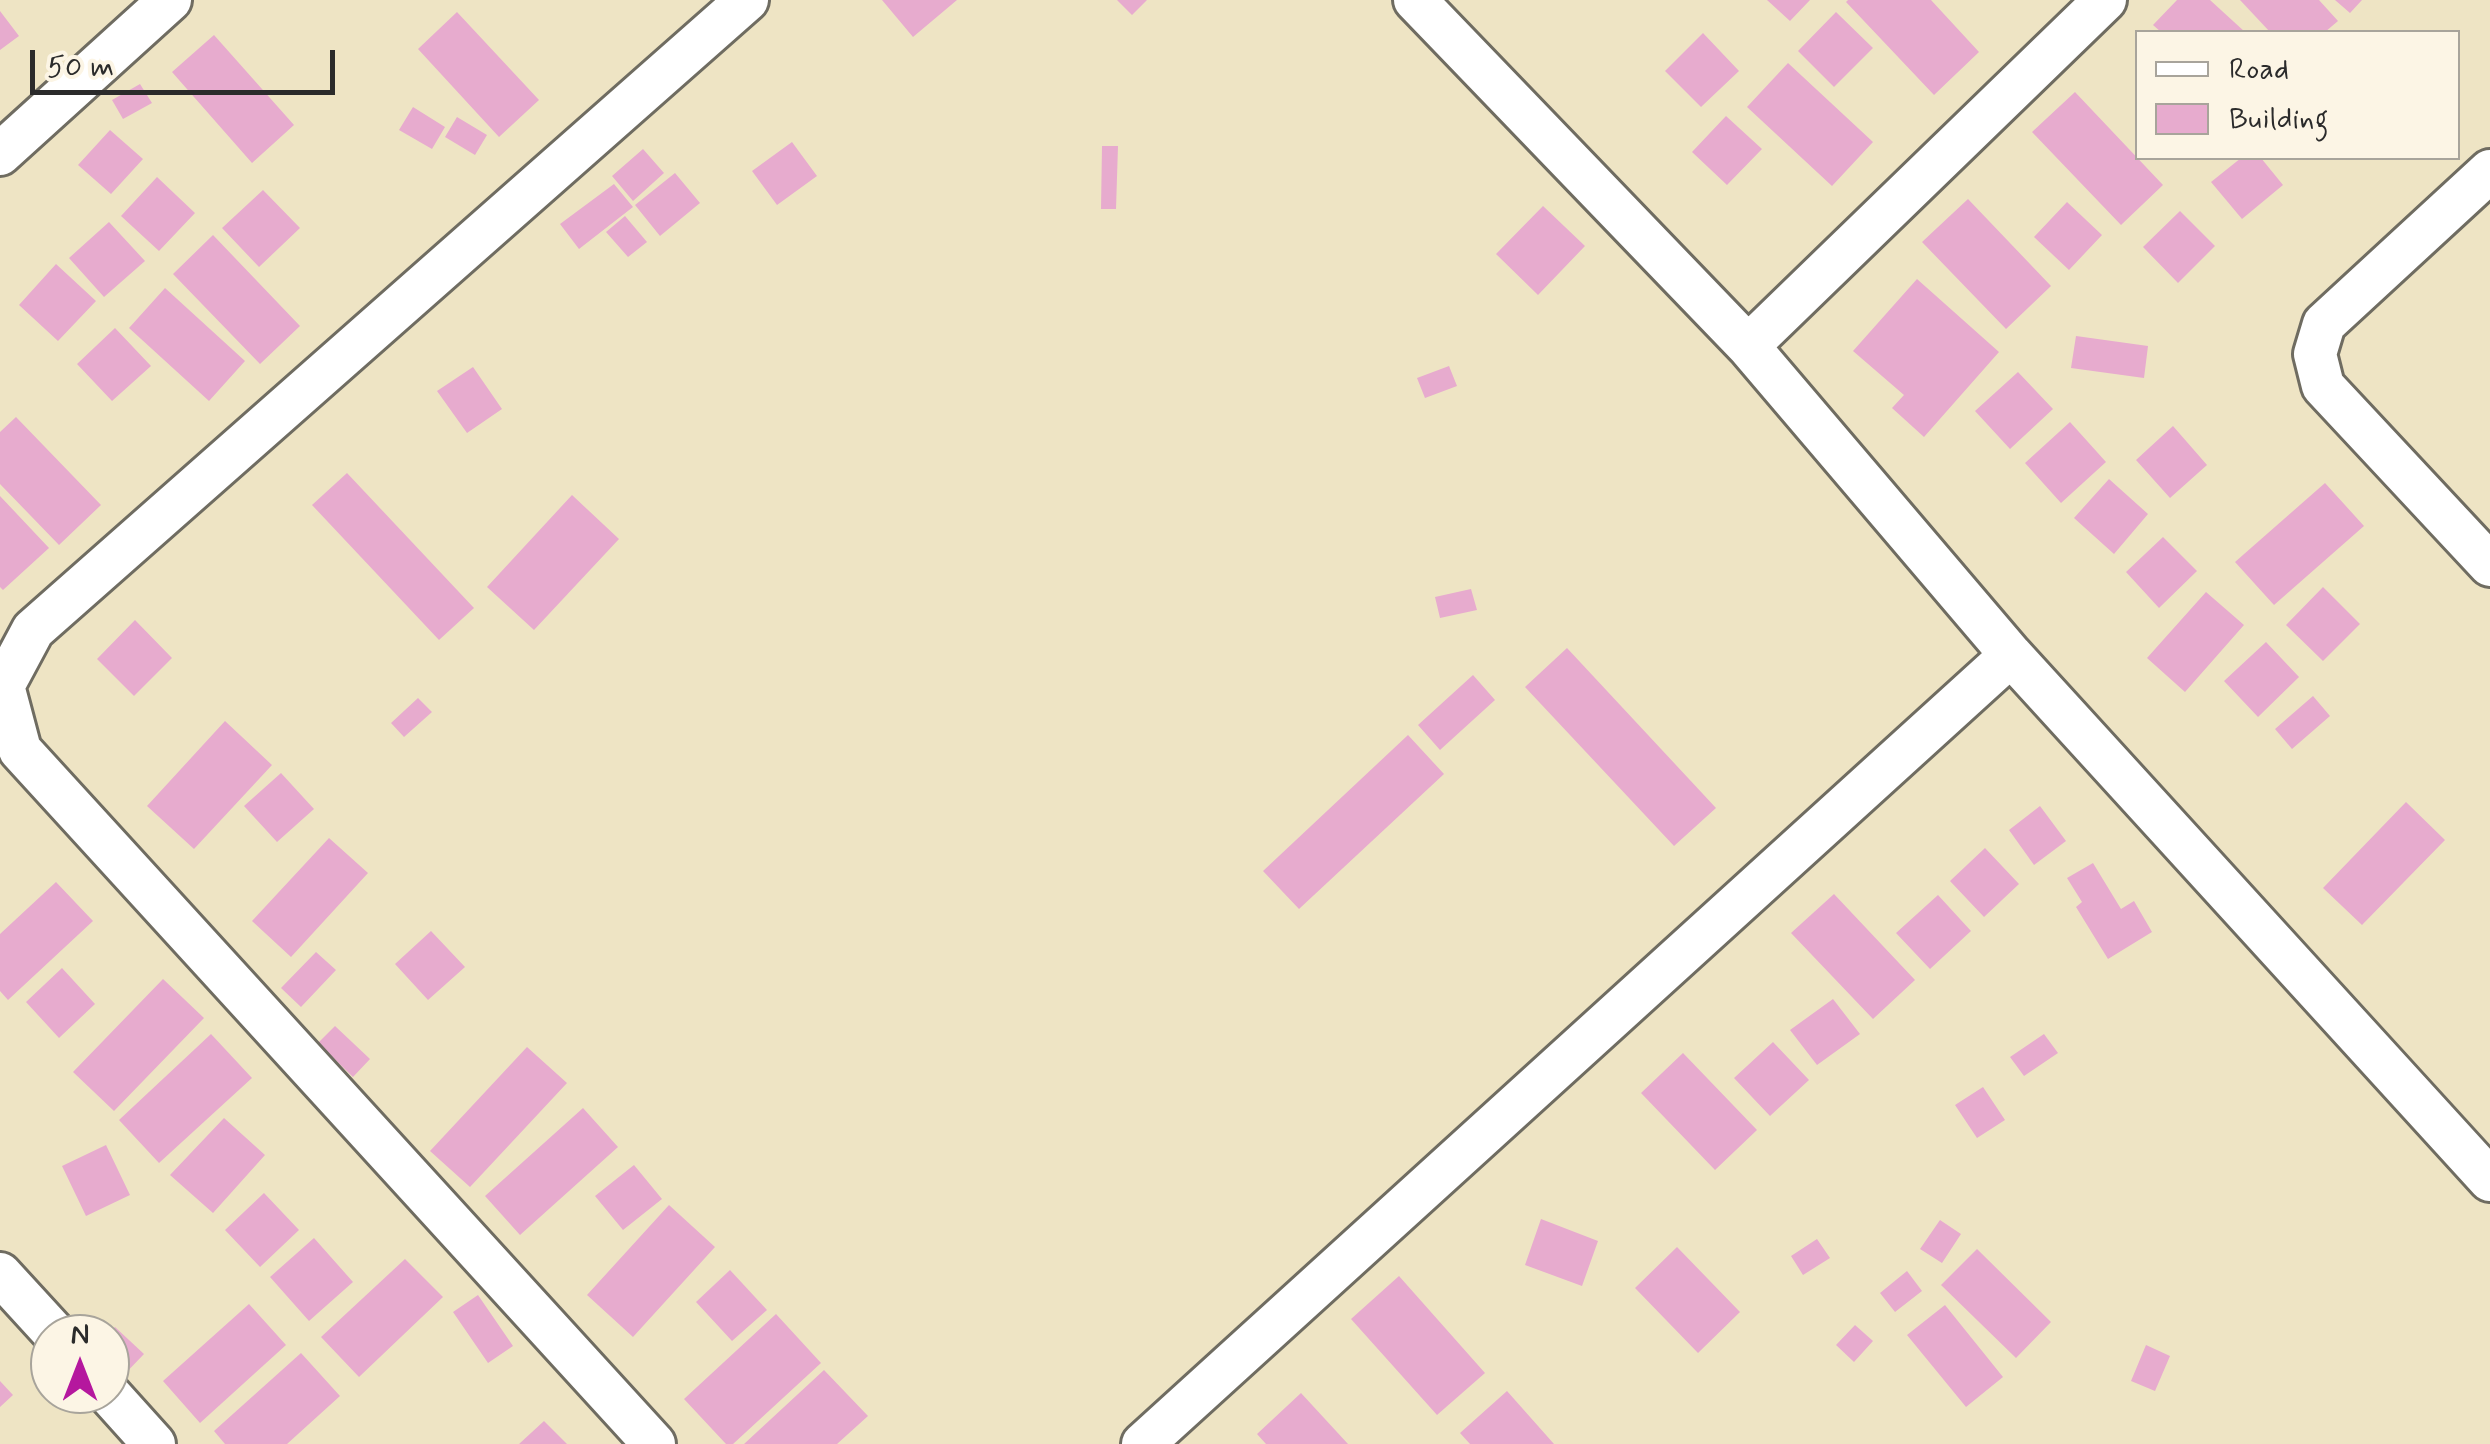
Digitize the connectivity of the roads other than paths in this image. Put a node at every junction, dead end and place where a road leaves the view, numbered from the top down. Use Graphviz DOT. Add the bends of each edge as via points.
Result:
graph roads {
  1 [pos="170,0"];
  2 [pos="748,0"];
  3 [pos="1414,0"];
  4 [pos="2105,0"];
  5 [pos="0,154"];
  6 [pos="2490,171"];
  7 [pos="1748,346"];
  8 [pos="2490,565"];
  9 [pos="2011,655"];
  10 [pos="2490,1180"];
  11 [pos="0,1274"];
  12 [pos="37,1314"];
  13 [pos="127,1414"];
  14 [pos="154,1444"];
  15 [pos="654,1444"];
  16 [pos="1143,1444"];
  1 -- 5 [label="street"];
  2 -- 15 [label="street" via="33,630 3,686 20,750"];
  3 -- 7 [label="street"];
  4 -- 7 [label="street"];
  6 -- 8 [label="street" via="2324,324 2315,354 2324,386"];
  7 -- 9 [label="street"];
  9 -- 10 [label="street"];
  9 -- 16 [label="street"];
  11 -- 12 [label="street"];
  13 -- 14 [label="street"];
}
